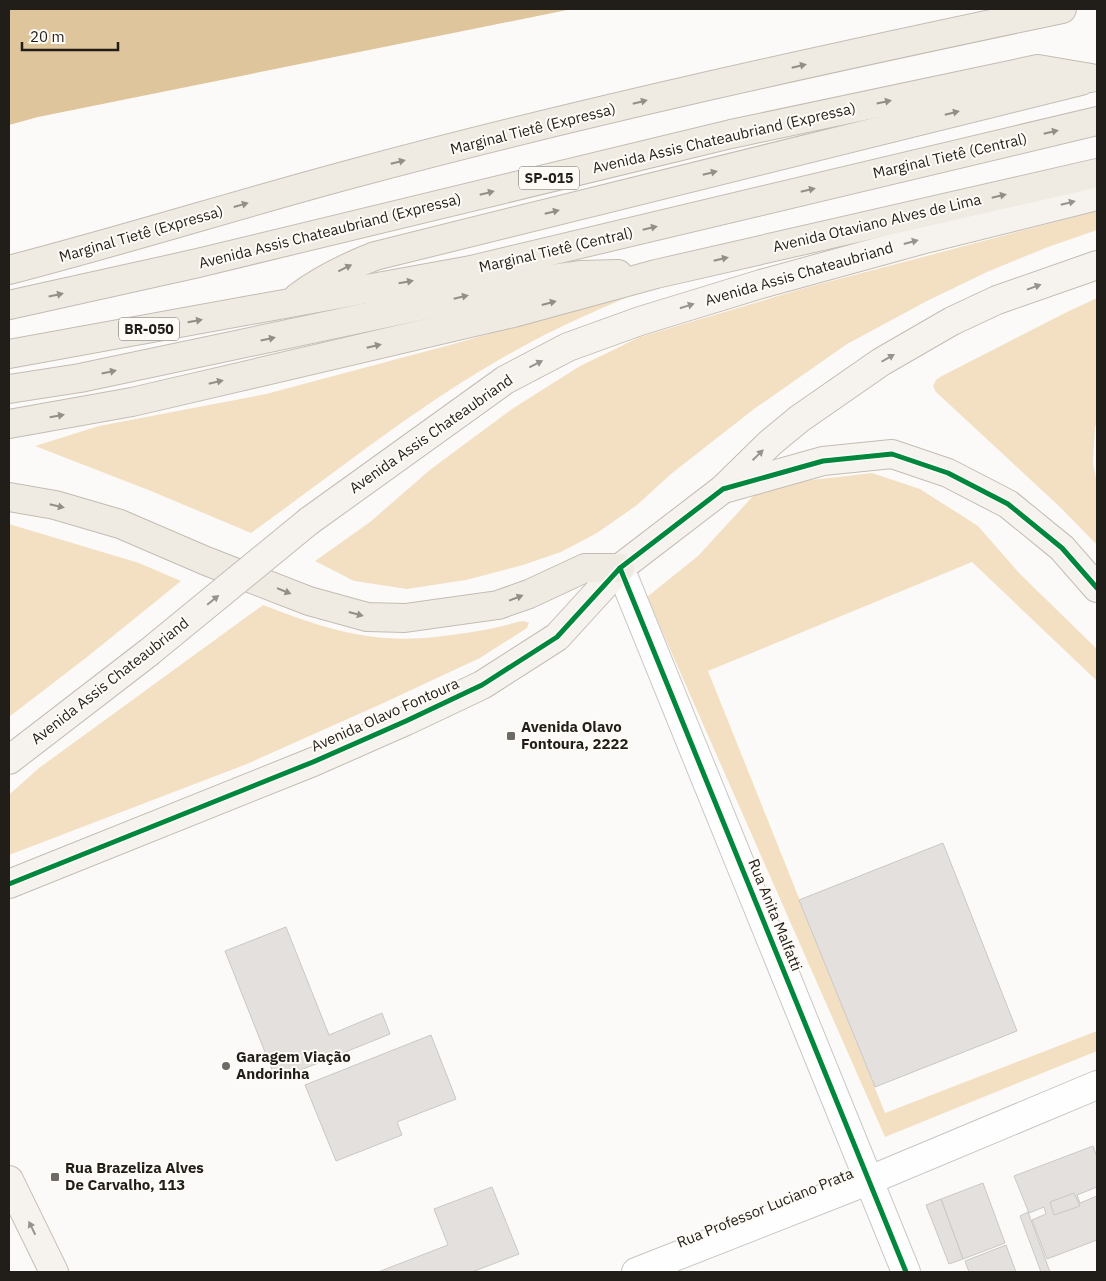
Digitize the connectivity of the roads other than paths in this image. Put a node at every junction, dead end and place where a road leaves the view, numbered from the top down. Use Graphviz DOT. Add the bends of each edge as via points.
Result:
graph roads {
  1 [pos="1062,9"];
  2 [pos="1094,78"];
  3 [pos="1097,121"];
  4 [pos="1097,173"];
  5 [pos="1097,196"];
  6 [pos="1097,265"];
  7 [pos="9,270"];
  8 [pos="656,274"];
  9 [pos="289,304"];
  10 [pos="9,305"];
  11 [pos="9,354"];
  12 [pos="9,389"];
  13 [pos="9,424"];
  14 [pos="723,489"];
  15 [pos="9,497"];
  16 [pos="620,568"];
  17 [pos="1097,588"];
  18 [pos="9,760"];
  19 [pos="9,884"];
  20 [pos="1097,1085"];
  21 [pos="9,1180"];
  22 [pos="870,1180"];
  23 [pos="687,1263"];
  24 [pos="54,1272"];
  25 [pos="636,1272"];
  26 [pos="906,1272"];
  7 -- 1 [label="highway, Marginal Tietê (Expressa), one-way" via="356,173 526,130 702,87"];
  9 -- 2 [label="highway, one-way" via="345,268 375,256"];
  10 -- 2 [label="highway, Avenida Assis Chateaubriand (Expressa) / SP-015, one-way" via="198,263 731,134 1028,71 1038,69"];
  9 -- 3 [label="highway, Marginal Tietê (Central), one-way" via="471,270"];
  8 -- 4 [label="highway, Avenida Otaviano Alves de Lima, one-way"];
  18 -- 5 [label="main road, Avenida Assis Chateaubriand, one-way, bridge" via="148,653 309,521 505,380 568,347 761,284"];
  14 -- 6 [label="main road, one-way" via="799,419 881,362 952,321 997,300"];
  12 -- 8 [label="highway, one-way" via="80,378 543,280 580,275"];
  13 -- 8 [label="highway, one-way" via="161,395 513,313"];
  11 -- 9 [label="highway, Marginal Tietê (Central) / BR-050, one-way"];
  14 -- 16 [label="main road, Avenida Olavo Fontoura"];
  14 -- 17 [label="main road" via="823,461 892,454 948,474 1008,504 1062,548"];
  15 -- 16 [label="highway, one-way" via="56,505 120,524 309,601 367,617 405,618 498,606 584,568"];
  16 -- 19 [label="main road, Avenida Olavo Fontoura" via="558,637 482,685 313,762"];
  16 -- 22 [label="street, Rua Anita Malfatti"];
  20 -- 22 [label="street, Rua Professor Luciano Prata"];
  24 -- 21 [label="main road, one-way"];
  22 -- 23 [label="street, Rua Professor Luciano Prata"];
  22 -- 26 [label="street, Rua Anita Malfatti"];
  23 -- 25 [label="street, Rua Professor Luciano Prata"];
}
